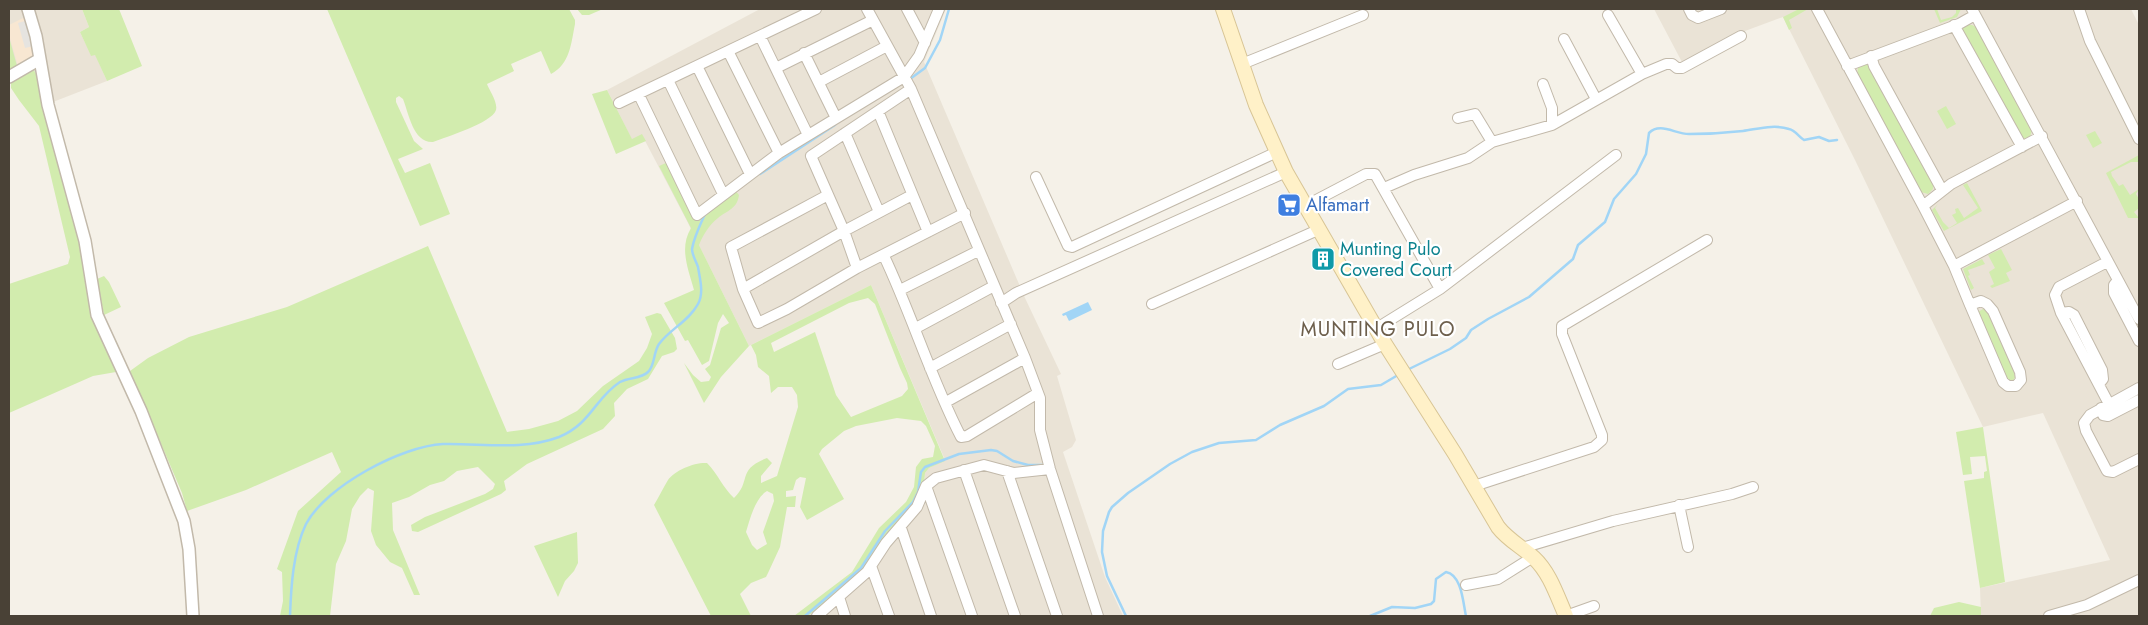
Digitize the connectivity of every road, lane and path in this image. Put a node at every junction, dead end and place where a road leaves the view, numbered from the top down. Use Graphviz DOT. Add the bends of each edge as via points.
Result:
graph roads {
  1 [pos="28,9"];
  2 [pos="816,9"];
  3 [pos="867,9"];
  4 [pos="907,9"];
  5 [pos="939,9"];
  6 [pos="1223,9"];
  7 [pos="1690,9"];
  8 [pos="1721,9"];
  9 [pos="1817,9"];
  10 [pos="2079,9"];
  11 [pos="1973,12"];
  12 [pos="1363,15"];
  13 [pos="1608,15"];
  14 [pos="873,20"];
  15 [pos="1954,25"];
  16 [pos="760,36"];
  17 [pos="1741,36"];
  18 [pos="1564,39"];
  19 [pos="925,43"];
  20 [pos="887,46"];
  21 [pos="728,51"];
  22 [pos="804,53"];
  23 [pos="1871,56"];
  24 [pos="40,59"];
  25 [pos="1242,64"];
  26 [pos="697,66"];
  27 [pos="1847,66"];
  28 [pos="776,68"];
  29 [pos="1642,74"];
  30 [pos="9,77"];
  31 [pos="668,80"];
  32 [pos="818,82"];
  33 [pos="907,83"];
  34 [pos="1543,84"];
  35 [pos="639,95"];
  36 [pos="1596,99"];
  37 [pos="619,103"];
  38 [pos="878,111"];
  39 [pos="836,118"];
  40 [pos="1458,118"];
  41 [pos="1552,125"];
  42 [pos="845,133"];
  43 [pos="808,134"];
  44 [pos="2042,136"];
  45 [pos="2139,139"];
  46 [pos="1492,142"];
  47 [pos="2022,146"];
  48 [pos="1277,152"];
  49 [pos="779,153"];
  50 [pos="1616,155"];
  51 [pos="1286,172"];
  52 [pos="750,174"];
  53 [pos="1036,177"];
  54 [pos="1384,188"];
  55 [pos="1942,190"];
  56 [pos="723,194"];
  57 [pos="828,195"];
  58 [pos="912,195"];
  59 [pos="2077,201"];
  60 [pos="1306,206"];
  61 [pos="1923,206"];
  62 [pos="879,212"];
  63 [pos="965,213"];
  64 [pos="1320,229"];
  65 [pos="844,231"];
  66 [pos="928,232"];
  67 [pos="1706,240"];
  68 [pos="978,251"];
  69 [pos="884,256"];
  70 [pos="2108,262"];
  71 [pos="1954,266"];
  72 [pos="857,268"];
  73 [pos="2118,280"];
  74 [pos="994,286"];
  75 [pos="1440,289"];
  76 [pos="744,290"];
  77 [pos="900,290"];
  78 [pos="1001,303"];
  79 [pos="1152,304"];
  80 [pos="1970,305"];
  81 [pos="2139,320"];
  82 [pos="1010,324"];
  83 [pos="916,328"];
  84 [pos="1377,328"];
  85 [pos="2139,341"];
  86 [pos="1385,344"];
  87 [pos="1025,358"];
  88 [pos="1338,364"];
  89 [pos="930,368"];
  90 [pos="2139,388"];
  91 [pos="1038,393"];
  92 [pos="2139,400"];
  93 [pos="946,402"];
  94 [pos="2105,406"];
  95 [pos="2139,459"];
  96 [pos="1050,469"];
  97 [pos="964,470"];
  98 [pos="1007,471"];
  99 [pos="926,486"];
  100 [pos="1474,486"];
  101 [pos="1753,487"];
  102 [pos="1679,505"];
  103 [pos="901,528"];
  104 [pos="1688,547"];
  105 [pos="1528,553"];
  106 [pos="871,566"];
  107 [pos="2139,580"];
  108 [pos="1466,585"];
  109 [pos="839,598"];
  110 [pos="1594,606"];
  111 [pos="193,616"];
  112 [pos="817,616"];
  113 [pos="846,616"];
  114 [pos="889,616"];
  115 [pos="931,616"];
  116 [pos="972,616"];
  117 [pos="1015,616"];
  118 [pos="1057,616"];
  119 [pos="1098,616"];
  120 [pos="1566,616"];
  121 [pos="2049,616"];
  1 -- 24 [label="street"];
  2 -- 16 [label="street"];
  3 -- 14 [label="street"];
  4 -- 19 [label="street"];
  5 -- 19 [label="street"];
  6 -- 25 [label="main road"];
  7 -- 8 [label="street" via="1698,18"];
  9 -- 27 [label="street"];
  10 -- 45 [label="street" via="2090,41"];
  11 -- 15 [label="street"];
  11 -- 44 [label="street"];
  12 -- 25 [label="street"];
  13 -- 29 [label="street"];
  14 -- 20 [label="street"];
  14 -- 22 [label="street"];
  15 -- 23 [label="street"];
  15 -- 47 [label="street"];
  16 -- 21 [label="street"];
  16 -- 28 [label="street"];
  17 -- 29 [label="street" via="1682,68 1666,64"];
  18 -- 36 [label="street"];
  19 -- 33 [label="street"];
  20 -- 32 [label="street"];
  20 -- 33 [label="street"];
  21 -- 26 [label="street"];
  21 -- 49 [label="street"];
  22 -- 28 [label="street"];
  22 -- 32 [label="street"];
  23 -- 27 [label="street"];
  23 -- 55 [label="street"];
  24 -- 30 [label="street"];
  24 -- 111 [label="street" via="48,105 85,241 97,315 141,411 184,521"];
  25 -- 48 [label="main road"];
  26 -- 31 [label="street"];
  26 -- 52 [label="street"];
  27 -- 61 [label="street"];
  28 -- 43 [label="street"];
  29 -- 36 [label="street"];
  31 -- 35 [label="street"];
  31 -- 56 [label="street"];
  32 -- 39 [label="street"];
  33 -- 38 [label="street"];
  33 -- 39 [label="street"];
  33 -- 63 [label="street"];
  34 -- 41 [label="street" via="1552,108"];
  35 -- 37 [label="street"];
  35 -- 56 [label="street" via="697,215"];
  36 -- 41 [label="street"];
  38 -- 42 [label="street"];
  38 -- 58 [label="street"];
  39 -- 43 [label="street"];
  40 -- 46 [label="street" via="1475,114"];
  41 -- 46 [label="street"];
  42 -- 57 [label="street" via="811,156"];
  42 -- 62 [label="street"];
  43 -- 49 [label="street"];
  44 -- 47 [label="street"];
  44 -- 59 [label="street"];
  46 -- 54 [label="street" via="1468,158"];
  47 -- 55 [label="street"];
  48 -- 51 [label="main road"];
  48 -- 53 [label="street" via="1072,247 1068,246"];
  49 -- 52 [label="street"];
  50 -- 75 [label="street"];
  51 -- 60 [label="main road"];
  51 -- 78 [label="street" via="1016,293"];
  52 -- 56 [label="street"];
  54 -- 60 [label="street" via="1375,174 1366,174"];
  54 -- 75 [label="street"];
  55 -- 61 [label="street"];
  57 -- 65 [label="street"];
  57 -- 76 [label="street" via="732,246"];
  58 -- 62 [label="street"];
  58 -- 66 [label="street"];
  59 -- 70 [label="street"];
  59 -- 71 [label="street"];
  60 -- 64 [label="main road"];
  61 -- 71 [label="street"];
  62 -- 65 [label="street"];
  63 -- 66 [label="street"];
  63 -- 68 [label="street"];
  64 -- 79 [label="street"];
  64 -- 84 [label="main road"];
  65 -- 72 [label="street"];
  65 -- 76 [label="street"];
  66 -- 69 [label="street"];
  67 -- 100 [label="street" via="1562,326 1562,334 1602,435 1599,443"];
  68 -- 74 [label="street"];
  68 -- 77 [label="street"];
  69 -- 72 [label="street"];
  69 -- 77 [label="street"];
  70 -- 73 [label="street"];
  70 -- 94 [label="street" via="2056,289 2055,299 2061,313 2074,315 2102,370 2099,384"];
  71 -- 80 [label="street"];
  72 -- 76 [label="street" via="760,323"];
  73 -- 81 [label="street"];
  73 -- 85 [label="street" via="2114,293"];
  74 -- 78 [label="street"];
  74 -- 83 [label="street"];
  75 -- 84 [label="street"];
  77 -- 83 [label="street"];
  78 -- 82 [label="street"];
  80 -- 80 [label="street" via="2003,382 2016,386 2021,380 2020,372 1993,311 1981,301"];
  82 -- 87 [label="street"];
  82 -- 89 [label="street"];
  83 -- 89 [label="street"];
  84 -- 86 [label="main road"];
  86 -- 88 [label="street"];
  86 -- 100 [label="main road"];
  87 -- 91 [label="street"];
  87 -- 93 [label="street"];
  89 -- 93 [label="street"];
  90 -- 94 [label="street"];
  91 -- 93 [label="street" via="963,438"];
  91 -- 96 [label="street" via="1040,430"];
  92 -- 94 [label="street" via="2108,416 2104,415"];
  94 -- 95 [label="street" via="2088,416 2084,423 2105,469 2113,472"];
  96 -- 98 [label="street" via="1026,473"];
  96 -- 119 [label="street"];
  97 -- 98 [label="street" via="984,465"];
  97 -- 99 [label="street" via="940,475"];
  97 -- 117 [label="street"];
  98 -- 118 [label="street"];
  99 -- 103 [label="street"];
  99 -- 116 [label="street"];
  100 -- 105 [label="main road" via="1502,532"];
  101 -- 102 [label="street"];
  102 -- 104 [label="street"];
  102 -- 105 [label="street" via="1582,529"];
  103 -- 106 [label="street"];
  103 -- 115 [label="street"];
  105 -- 108 [label="street" via="1498,579"];
  105 -- 120 [label="main road" via="1550,580"];
  106 -- 109 [label="street"];
  106 -- 114 [label="street"];
  107 -- 121 [label="street" via="2087,605"];
  109 -- 112 [label="street"];
  109 -- 113 [label="street"];
  110 -- 120 [label="street"];
}
